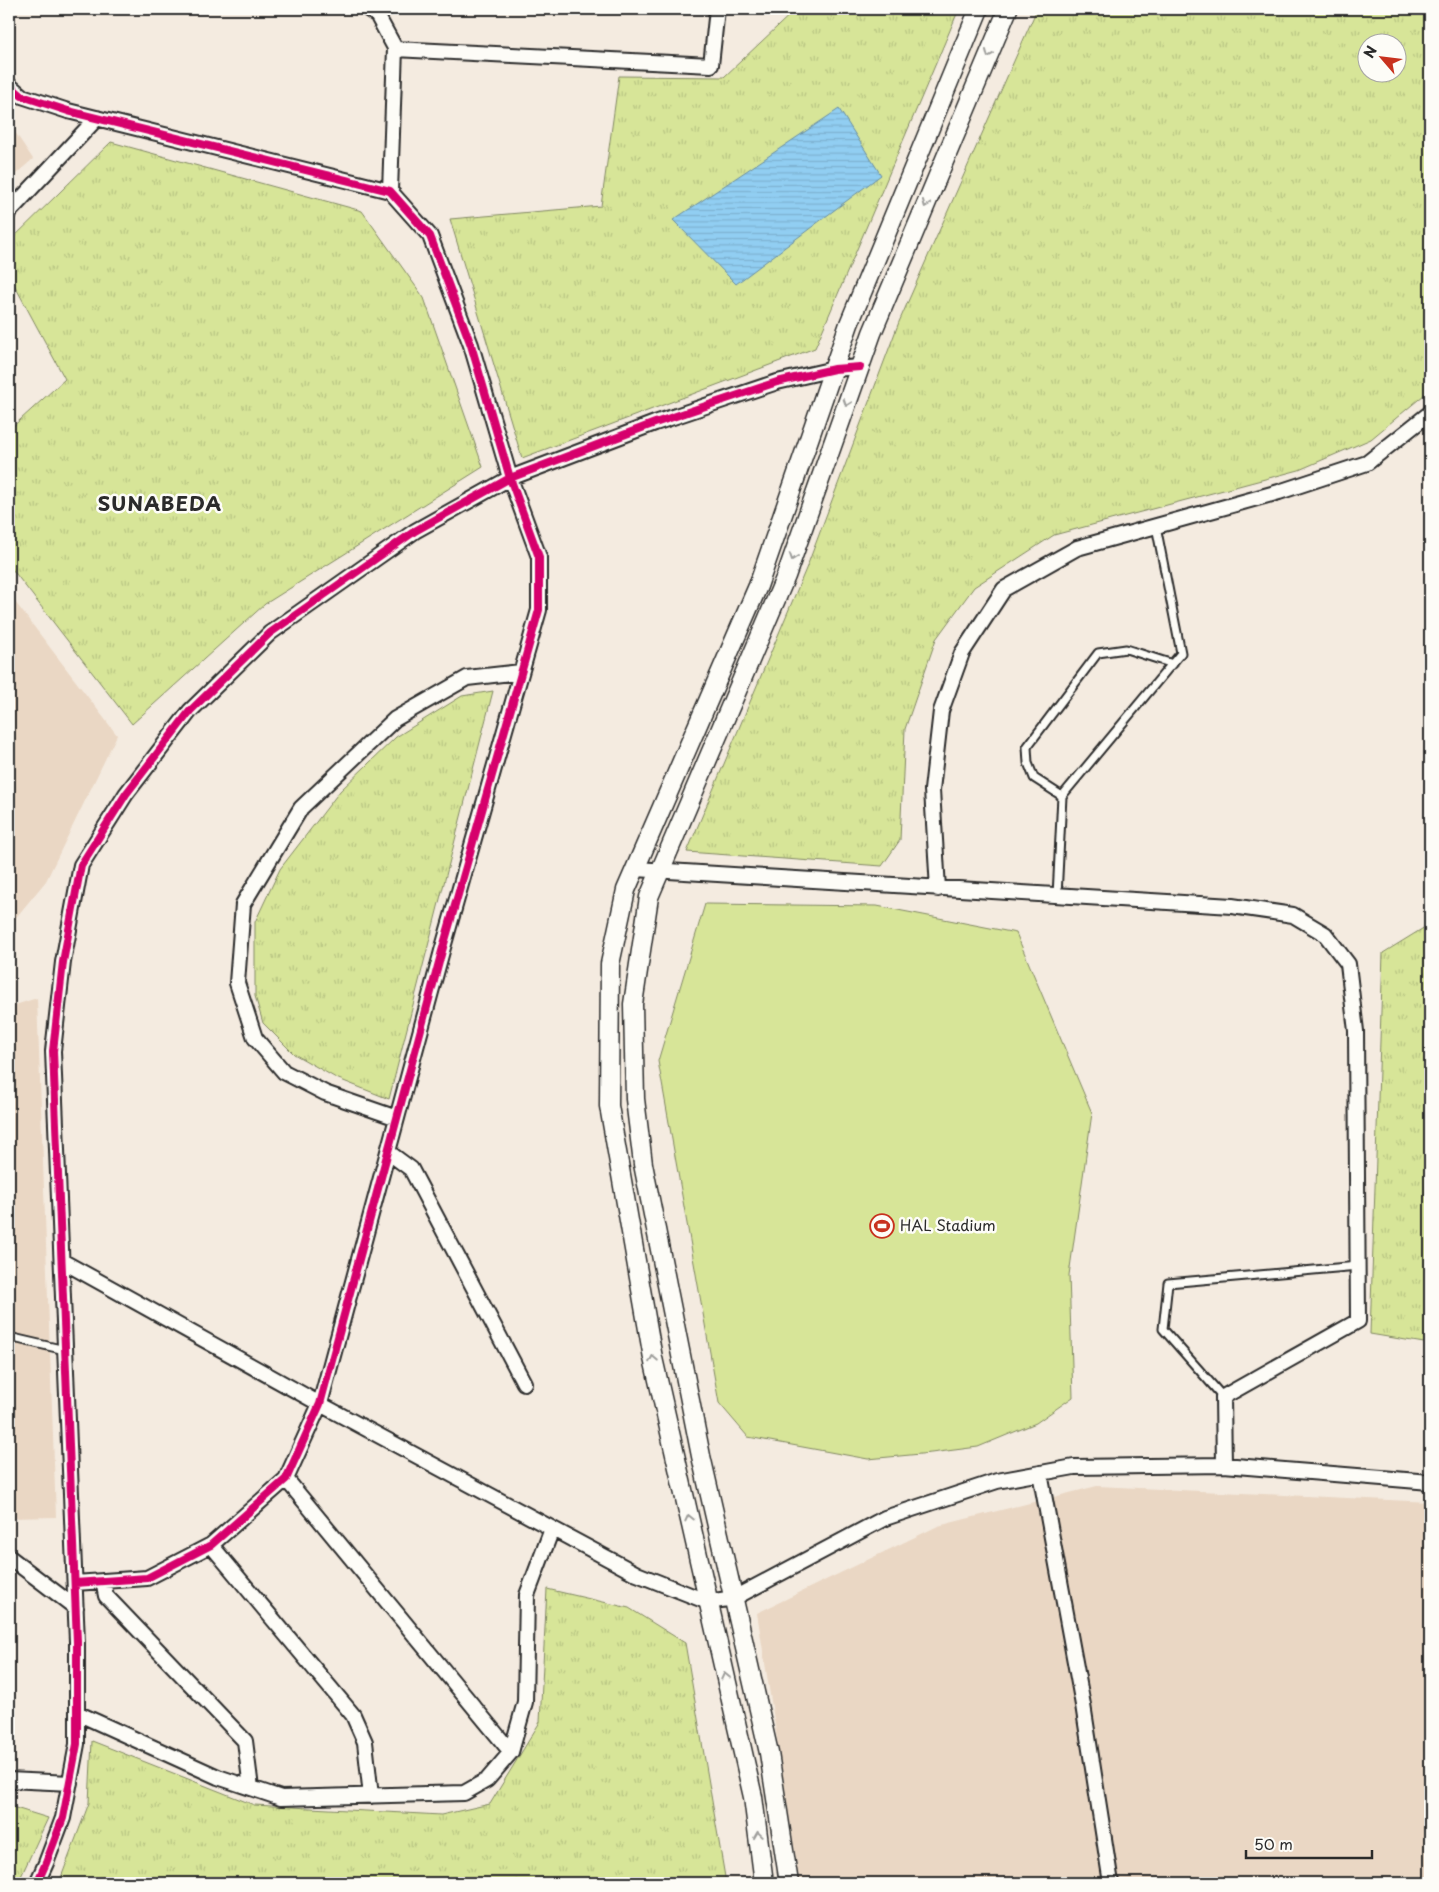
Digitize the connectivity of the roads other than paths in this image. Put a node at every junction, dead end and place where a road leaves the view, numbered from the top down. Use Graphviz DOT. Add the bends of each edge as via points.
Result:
graph roads {
  1 [pos="368,9"];
  2 [pos="716,9"];
  3 [pos="979,9"];
  4 [pos="1008,9"];
  5 [pos="395,48"];
  6 [pos="9,85"];
  7 [pos="97,118"];
  8 [pos="390,191"];
  9 [pos="9,212"];
  10 [pos="860,367"];
  11 [pos="834,369"];
  12 [pos="1430,413"];
  13 [pos="510,478"];
  14 [pos="1156,526"];
  15 [pos="1173,664"];
  16 [pos="522,672"];
  17 [pos="1062,796"];
  18 [pos="636,869"];
  19 [pos="660,871"];
  20 [pos="938,889"];
  21 [pos="1058,896"];
  22 [pos="397,1118"];
  23 [pos="388,1152"];
  24 [pos="62,1262"];
  25 [pos="1358,1266"];
  26 [pos="9,1338"];
  27 [pos="65,1350"];
  28 [pos="524,1383"];
  29 [pos="1223,1397"];
  30 [pos="320,1404"];
  31 [pos="1224,1465"];
  32 [pos="1040,1473"];
  33 [pos="286,1479"];
  34 [pos="1430,1482"];
  35 [pos="552,1529"];
  36 [pos="211,1545"];
  37 [pos="9,1557"];
  38 [pos="103,1581"];
  39 [pos="75,1583"];
  40 [pos="734,1598"];
  41 [pos="708,1602"];
  42 [pos="76,1608"];
  43 [pos="77,1713"];
  44 [pos="511,1752"];
  45 [pos="9,1780"];
  46 [pos="70,1783"];
  47 [pos="251,1788"];
  48 [pos="371,1796"];
  49 [pos="37,1883"];
  50 [pos="764,1883"];
  51 [pos="788,1883"];
  52 [pos="1111,1883"];
  1 -- 5 [label="street" via="377,15"];
  2 -- 5 [label="street" via="711,65"];
  3 -- 11 [label="street"];
  4 -- 10 [label="street, one-way"];
  5 -- 8 [label="street"];
  6 -- 7 [label="street" via="22,96"];
  7 -- 8 [label="street"];
  7 -- 9 [label="street"];
  8 -- 13 [label="street" via="430,236 471,345"];
  10 -- 11 [label="street"];
  10 -- 19 [label="street, one-way" via="786,576"];
  11 -- 13 [label="street" via="777,382 664,420"];
  11 -- 18 [label="street" via="758,586"];
  12 -- 14 [label="street" via="1367,463 1279,492"];
  13 -- 16 [label="street" via="539,557 539,610"];
  13 -- 24 [label="street" via="415,531 270,633 190,711 126,794 81,865 63,962 53,1051"];
  14 -- 15 [label="lane" via="1181,653"];
  14 -- 20 [label="street" via="1077,548 1004,589 962,653 941,710 932,790"];
  15 -- 17 [label="lane"];
  15 -- 17 [label="lane" via="1126,649 1098,653 1027,747 1028,763 1034,778"];
  16 -- 22 [label="street"];
  16 -- 22 [label="street" via="467,678 395,720 301,808 244,904 237,983 255,1038 284,1072 325,1093"];
  17 -- 21 [label="lane"];
  18 -- 19 [label="street"];
  41 -- 18 [label="street, one-way" via="653,1358 609,1106 610,964 626,890"];
  19 -- 20 [label="street"];
  19 -- 40 [label="street" via="649,897 633,1004 635,1099 643,1164"];
  20 -- 21 [label="street"];
  21 -- 25 [label="street" via="1232,906 1293,915 1325,934 1348,964 1356,1032"];
  22 -- 23 [label="street"];
  23 -- 28 [label="street" via="410,1169"];
  23 -- 30 [label="street"];
  24 -- 27 [label="street"];
  24 -- 30 [label="street"];
  25 -- 29 [label="street" via="1358,1321"];
  25 -- 29 [label="lane" via="1168,1283 1163,1328"];
  26 -- 27 [label="lane"];
  27 -- 39 [label="street"];
  29 -- 31 [label="street"];
  30 -- 33 [label="street"];
  30 -- 35 [label="street"];
  31 -- 32 [label="street" via="1074,1467"];
  31 -- 34 [label="street"];
  32 -- 40 [label="street" via="997,1481 885,1518"];
  32 -- 52 [label="street" via="1083,1705"];
  33 -- 36 [label="street"];
  33 -- 44 [label="street"];
  35 -- 41 [label="street" via="637,1574"];
  35 -- 44 [label="street" via="527,1595 525,1702"];
  36 -- 38 [label="street" via="147,1578"];
  36 -- 48 [label="street" via="353,1715 365,1742"];
  37 -- 42 [label="street"];
  38 -- 39 [label="street"];
  38 -- 47 [label="street" via="106,1596 245,1741"];
  39 -- 42 [label="street"];
  40 -- 41 [label="street"];
  40 -- 51 [label="street" via="768,1753"];
  50 -- 41 [label="street, one-way" via="753,1798"];
  42 -- 43 [label="street"];
  43 -- 46 [label="street" via="77,1744"];
  43 -- 47 [label="street" via="218,1777"];
  44 -- 48 [label="street" via="487,1780 464,1793"];
  45 -- 46 [label="street"];
  46 -- 49 [label="street" via="64,1818"];
  47 -- 48 [label="street" via="281,1798"];
}
